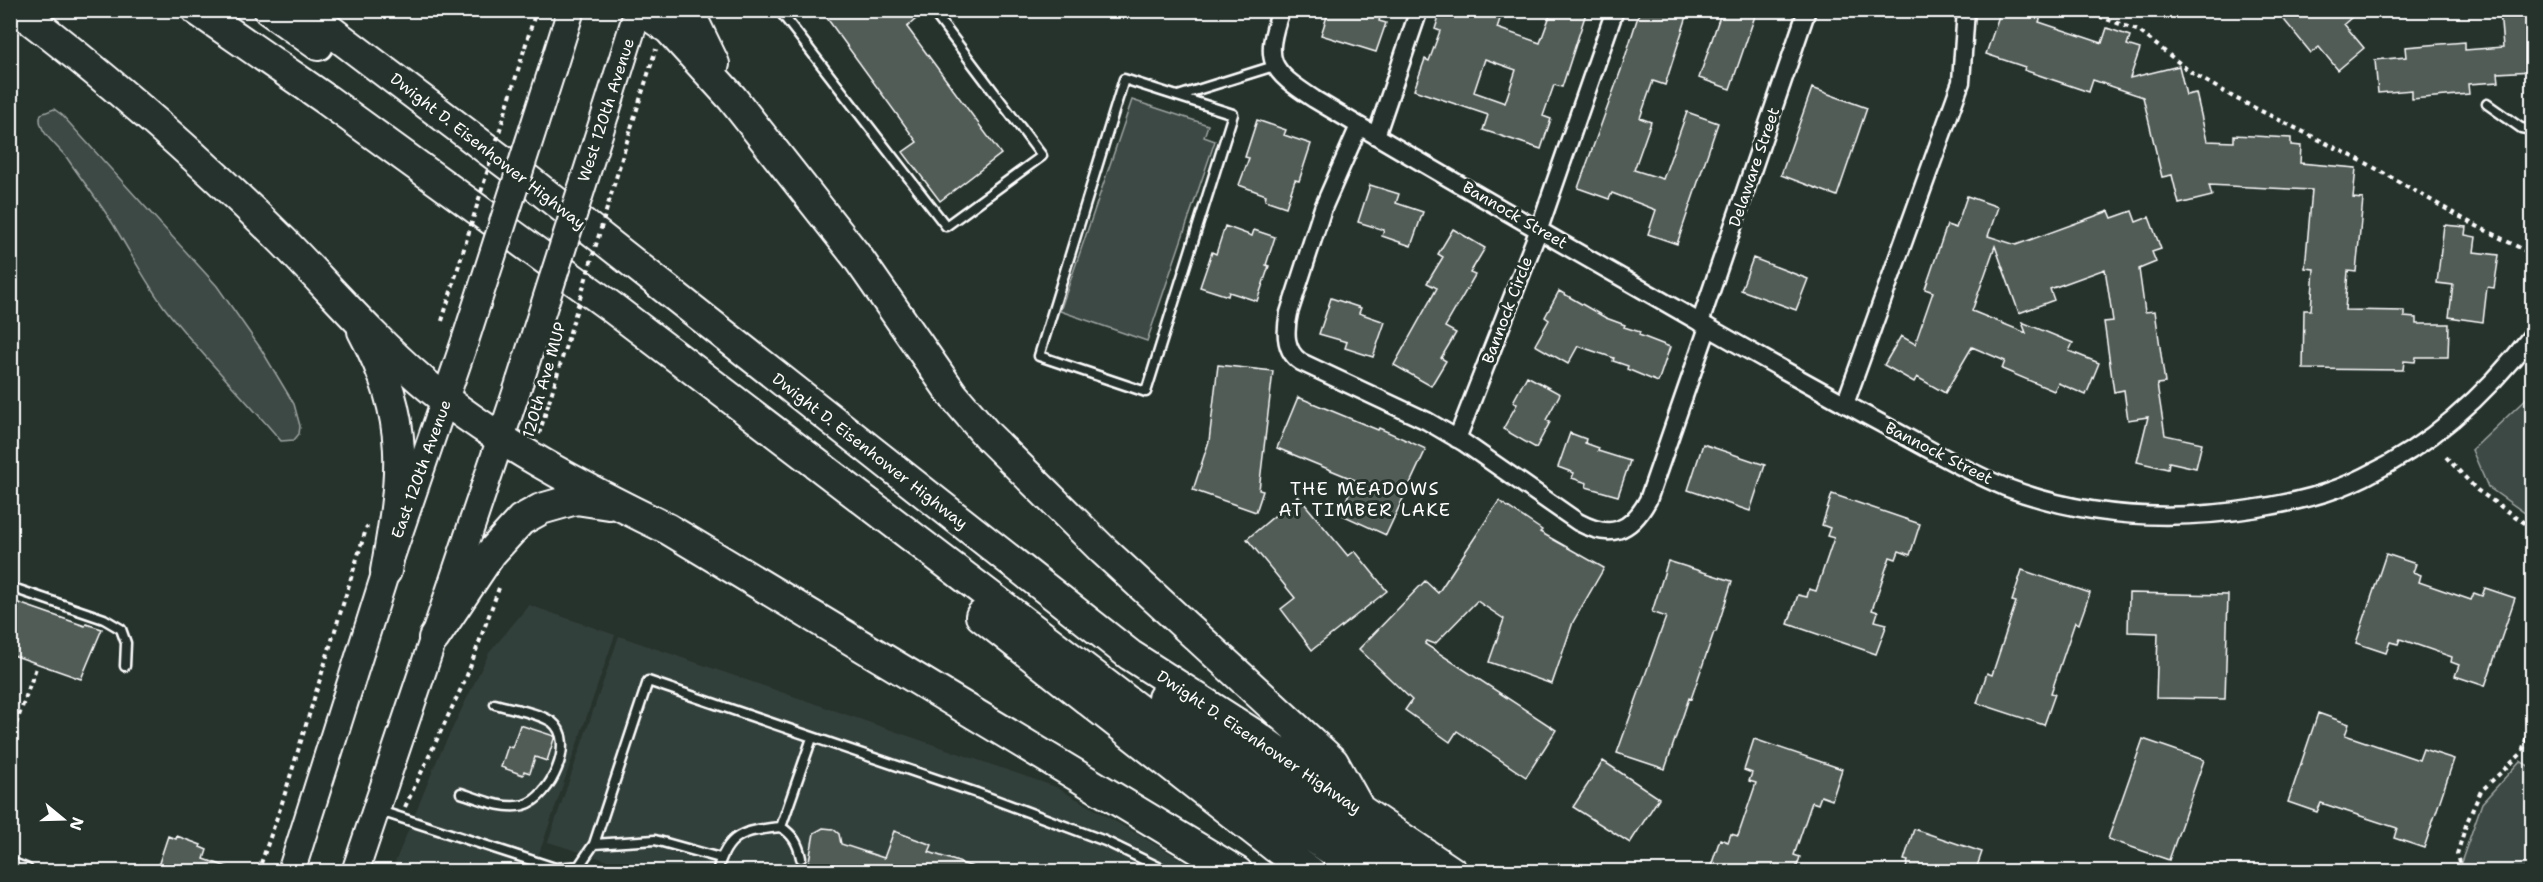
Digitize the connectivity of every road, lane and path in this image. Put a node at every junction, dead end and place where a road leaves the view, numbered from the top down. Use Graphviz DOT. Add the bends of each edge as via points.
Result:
graph roads {
  1 [pos="18,10"];
  2 [pos="172,10"];
  3 [pos="196,10"];
  4 [pos="269,10"];
  5 [pos="303,10"];
  6 [pos="533,10"];
  7 [pos="571,10"];
  8 [pos="640,10"];
  9 [pos="779,10"];
  10 [pos="932,10"];
  11 [pos="1281,10"];
  12 [pos="1419,10"];
  13 [pos="1615,10"];
  14 [pos="1807,10"];
  15 [pos="1966,10"];
  16 [pos="2082,10"];
  17 [pos="678,20"];
  18 [pos="1274,66"];
  19 [pos="1178,96"];
  20 [pos="2487,104"];
  21 [pos="1359,126"];
  22 [pos="2532,130"];
  23 [pos="1376,136"];
  24 [pos="1539,229"];
  25 [pos="2532,254"];
  26 [pos="352,313"];
  27 [pos="442,321"];
  28 [pos="1704,325"];
  29 [pos="2532,335"];
  30 [pos="446,399"];
  31 [pos="1845,404"];
  32 [pos="502,439"];
  33 [pos="1457,439"];
  34 [pos="535,457"];
  35 [pos="2446,457"];
  36 [pos="620,506"];
  37 [pos="368,524"];
  38 [pos="2532,528"];
  39 [pos="386,571"];
  40 [pos="503,577"];
  41 [pos="10,587"];
  42 [pos="434,638"];
  43 [pos="125,666"];
  44 [pos="36,668"];
  45 [pos="495,704"];
  46 [pos="2532,711"];
  47 [pos="812,738"];
  48 [pos="2526,739"];
  49 [pos="10,741"];
  50 [pos="2532,750"];
  51 [pos="461,793"];
  52 [pos="375,810"];
  53 [pos="1360,810"];
  54 [pos="400,818"];
  55 [pos="781,827"];
  56 [pos="594,844"];
  57 [pos="720,858"];
  58 [pos="801,858"];
  59 [pos="10,866"];
  60 [pos="579,866"];
  61 [pos="25,872"];
  62 [pos="258,872"];
  63 [pos="291,872"];
  64 [pos="355,872"];
  65 [pos="594,872"];
  66 [pos="717,872"];
  67 [pos="1169,872"];
  68 [pos="1236,872"];
  69 [pos="1310,872"];
  70 [pos="1363,872"];
  71 [pos="1400,872"];
  72 [pos="1452,872"];
  73 [pos="2462,872"];
  1 -- 26 [label="highway" via="124,93 274,233"];
  2 -- 69 [label="highway" via="316,105 483,228"];
  3 -- 70 [label="highway" via="610,306 1224,775"];
  4 -- 71 [label="highway" via="465,153 1053,616"];
  5 -- 53 [label="highway, Dwight D. Eisenhower Highway" via="528,180 1130,655 1250,732"];
  6 -- 27 [label="path, bridge" via="535,14"];
  7 -- 30 [label="main road, East 120th Avenue, bridge"];
  8 -- 17 [label="highway"];
  8 -- 32 [label="main road, West 120th Avenue, bridge"];
  9 -- 10 [label="lane" via="946,226 1042,156"];
  11 -- 18 [label="street" via="1271,50"];
  12 -- 23 [label="street"];
  13 -- 24 [label="street, Bannock Circle"];
  14 -- 28 [label="street, Delaware Street"];
  15 -- 31 [label="street" via="1961,82"];
  16 -- 25 [label="path" via="2139,31 2192,73 2235,98 2368,164"];
  17 -- 34 [label="path, 120th Ave MUP, bridge" via="657,46 538,436"];
  17 -- 53 [label="highway" via="732,98 858,258 952,395 1103,550 1333,762"];
  18 -- 19 [label="lane"];
  18 -- 21 [label="street, Bannock Street" via="1284,79"];
  19 -- 19 [label="lane" via="1124,79 1039,356 1146,392 1233,114"];
  20 -- 22 [label="lane" via="2521,128"];
  21 -- 23 [label="street, Bannock Street"];
  21 -- 33 [label="street" via="1323,208 1294,291 1285,330 1290,349 1301,362"];
  23 -- 24 [label="street, Bannock Street"];
  24 -- 28 [label="street, Bannock Street"];
  24 -- 33 [label="street, Bannock Circle"];
  26 -- 30 [label="highway"];
  26 -- 39 [label="highway" via="384,381 399,438 399,493"];
  28 -- 31 [label="street, Bannock Street"];
  28 -- 33 [label="street" via="1648,500 1641,513 1623,528 1606,533 1578,522"];
  29 -- 31 [label="street, Bannock Street" via="2495,381 2459,415 2393,462 2325,494 2226,513 2157,518 2049,501 1979,476"];
  30 -- 32 [label="highway"];
  30 -- 39 [label="main road, East 120th Avenue"];
  32 -- 34 [label="highway"];
  32 -- 42 [label="main road"];
  34 -- 36 [label="highway"];
  35 -- 38 [label="path" via="2477,490"];
  36 -- 42 [label="highway" via="576,499 541,509 521,520 490,553"];
  36 -- 68 [label="highway" via="686,540"];
  37 -- 62 [label="path"];
  39 -- 63 [label="main road, East 120th Avenue"];
  40 -- 54 [label="path" via="466,678"];
  41 -- 43 [label="lane" via="121,629 126,644"];
  42 -- 52 [label="main road"];
  44 -- 49 [label="path"];
  45 -- 51 [label="lane" via="551,721 560,730 563,742 552,780 536,799 515,806"];
  46 -- 48 [label="path"];
  47 -- 55 [label="lane"];
  47 -- 56 [label="lane" via="648,681"];
  47 -- 67 [label="lane" via="1105,841"];
  48 -- 50 [label="path"];
  48 -- 73 [label="path" via="2522,753 2481,790 2457,854"];
  52 -- 54 [label="lane"];
  52 -- 64 [label="main road"];
  53 -- 72 [label="highway, Dwight D. Eisenhower Highway"];
  54 -- 60 [label="lane" via="555,868"];
  55 -- 57 [label="lane" via="745,831"];
  55 -- 58 [label="lane" via="792,835"];
  56 -- 57 [label="lane" via="655,840"];
  56 -- 60 [label="lane"];
  57 -- 66 [label="lane"];
  59 -- 61 [label="street"];
  60 -- 65 [label="lane"];
}
